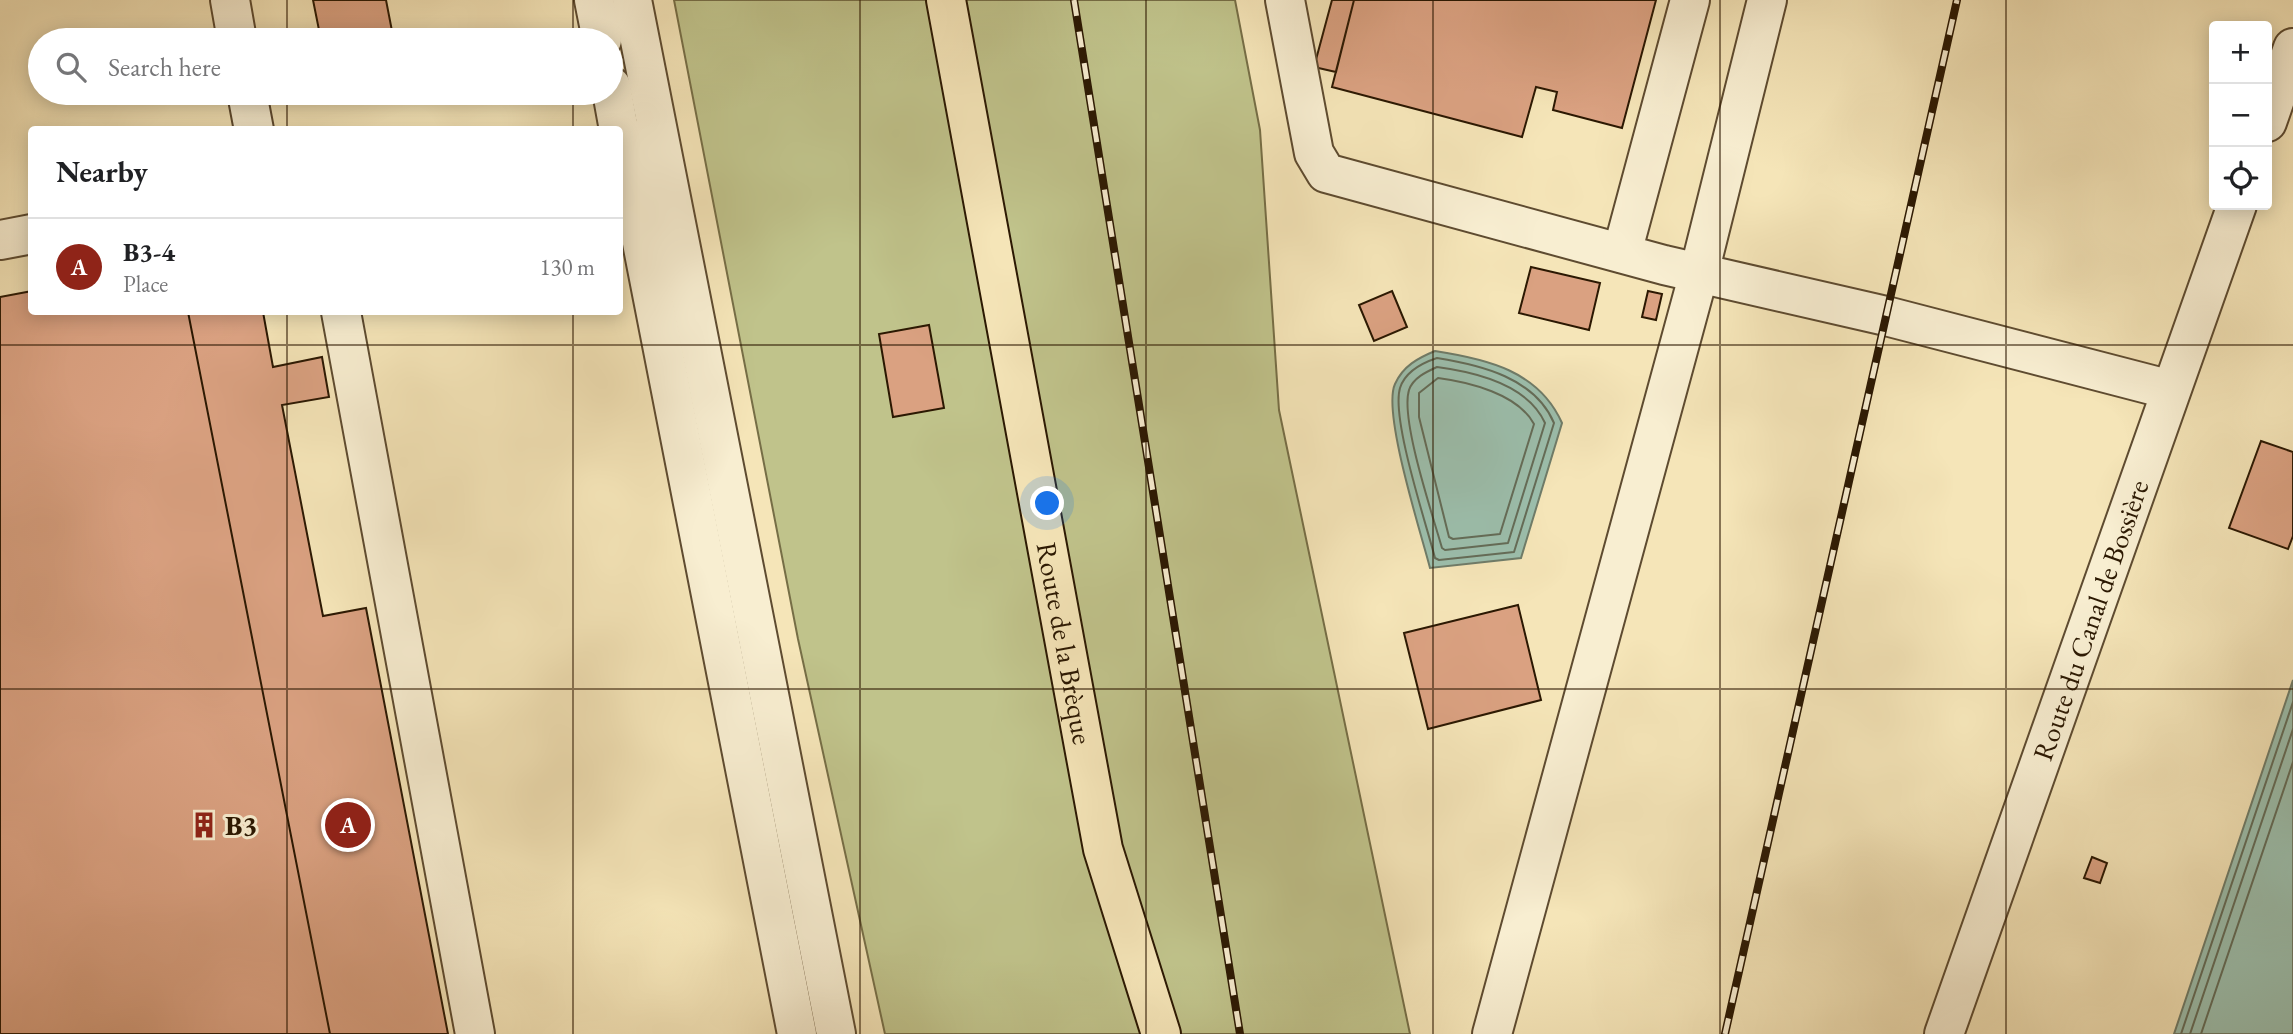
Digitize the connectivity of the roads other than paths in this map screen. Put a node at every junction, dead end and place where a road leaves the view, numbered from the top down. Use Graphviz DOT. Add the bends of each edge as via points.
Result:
graph roads {
  1 [pos="230,0"];
  2 [pos="594,0"];
  3 [pos="632,0"];
  4 [pos="946,0"];
  5 [pos="1285,0"];
  6 [pos="1690,0"];
  7 [pos="1767,0"];
  8 [pos="235,28"];
  9 [pos="600,28"];
  10 [pos="2293,48"];
  11 [pos="249,105"];
  12 [pos="614,105"];
  13 [pos="2272,108"];
  14 [pos="253,126"];
  15 [pos="618,126"];
  16 [pos="623,150"];
  17 [pos="2235,210"];
  18 [pos="28,235"];
  19 [pos="0,240"];
  20 [pos="1622,253"];
  21 [pos="1699,273"];
  22 [pos="342,315"];
  23 [pos="2171,390"];
  24 [pos="475,1034"];
  25 [pos="797,1034"];
  26 [pos="836,1034"];
  27 [pos="1161,1034"];
  28 [pos="1492,1034"];
  29 [pos="1944,1034"];
  1 -- 8 [label="street"];
  2 -- 9 [label="street"];
  3 -- 26 [label="street"];
  4 -- 27 [label="main road, Route de la Brèque" via="1103,849"];
  5 -- 20 [label="street" via="1314,153 1326,173"];
  6 -- 20 [label="street"];
  7 -- 21 [label="street"];
  10 -- 13 [label="street"];
  11 -- 14 [label="street"];
  12 -- 15 [label="street"];
  16 -- 25 [label="street"];
  17 -- 23 [label="street, Route du Canal de Bossière"];
  18 -- 19 [label="street"];
  20 -- 21 [label="street"];
  21 -- 23 [label="street"];
  21 -- 28 [label="street"];
  22 -- 24 [label="street"];
  23 -- 29 [label="street, Route du Canal de Bossière"];
}
